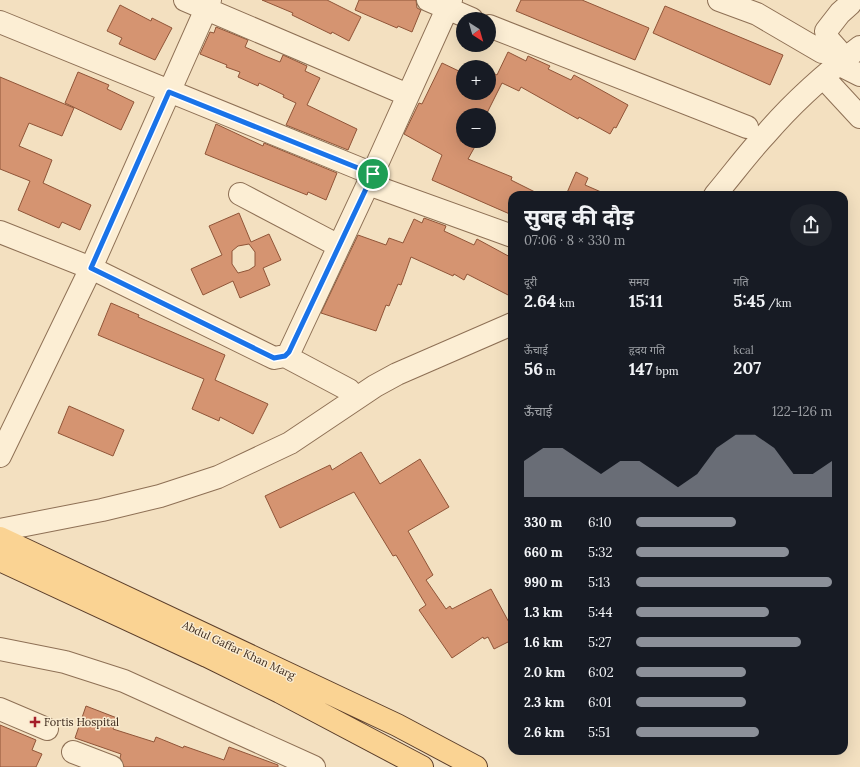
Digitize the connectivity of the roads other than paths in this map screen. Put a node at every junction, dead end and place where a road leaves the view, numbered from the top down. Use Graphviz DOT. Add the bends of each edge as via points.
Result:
graph roads {
  1 [pos="185,0"];
  2 [pos="719,0"];
  3 [pos="442,3"];
  4 [pos="208,4"];
  5 [pos="850,6"];
  6 [pos="459,12"];
  7 [pos="0,22"];
  8 [pos="496,29"];
  9 [pos="838,60"];
  10 [pos="860,75"];
  11 [pos="169,92"];
  12 [pos="408,95"];
  13 [pos="860,117"];
  14 [pos="746,127"];
  15 [pos="370,179"];
  16 [pos="718,191"];
  17 [pos="240,194"];
  18 [pos="0,232"];
  19 [pos="508,234"];
  20 [pos="339,246"];
  21 [pos="91,268"];
  22 [pos="508,326"];
  23 [pos="285,356"];
  24 [pos="349,390"];
  25 [pos="0,456"];
  26 [pos="0,530"];
  27 [pos="0,538"];
  28 [pos="0,560"];
  29 [pos="0,649"];
  30 [pos="0,709"];
  31 [pos="47,729"];
  32 [pos="73,752"];
  33 [pos="112,767"];
  34 [pos="314,767"];
  35 [pos="422,767"];
  36 [pos="476,767"];
  1 -- 4 [label="street"];
  2 -- 9 [label="street" via="757,14"];
  3 -- 6 [label="street"];
  3 -- 12 [label="street"];
  4 -- 11 [label="street"];
  4 -- 12 [label="street"];
  5 -- 9 [label="street" via="840,13 826,31"];
  7 -- 11 [label="street"];
  8 -- 14 [label="street"];
  9 -- 10 [label="street"];
  9 -- 13 [label="street"];
  9 -- 16 [label="street" via="765,134"];
  11 -- 15 [label="street"];
  11 -- 21 [label="street"];
  12 -- 15 [label="street"];
  15 -- 19 [label="street"];
  15 -- 20 [label="street"];
  17 -- 20 [label="street"];
  18 -- 21 [label="street"];
  20 -- 23 [label="street"];
  21 -- 23 [label="street" via="274,358"];
  21 -- 25 [label="street"];
  22 -- 26 [label="street" via="397,374 370,389 290,443 218,477 152,498"];
  23 -- 24 [label="street"];
  27 -- 36 [label="main road, Abdul Gaffar Khan Marg" via="376,715"];
  28 -- 35 [label="main road, Abdul Gaffar Khan Marg" via="214,659"];
  29 -- 34 [label="street" via="65,662 124,680"];
  30 -- 31 [label="street"];
  32 -- 33 [label="street"];
}
